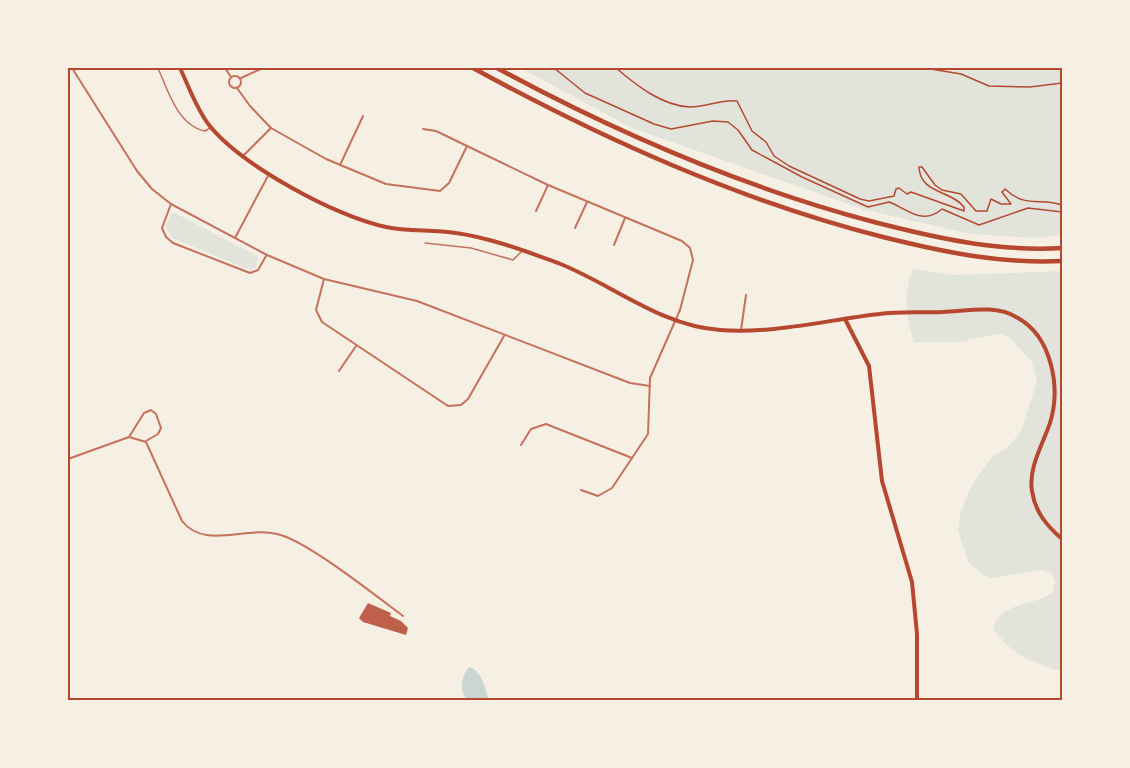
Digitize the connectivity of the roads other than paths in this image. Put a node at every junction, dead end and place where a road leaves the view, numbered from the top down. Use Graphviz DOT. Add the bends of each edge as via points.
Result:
graph roads {
  1 [pos="72,68"];
  2 [pos="158,68"];
  3 [pos="180,68"];
  4 [pos="225,68"];
  5 [pos="263,68"];
  6 [pos="472,68"];
  7 [pos="496,68"];
  8 [pos="231,77"];
  9 [pos="241,79"];
  10 [pos="237,88"];
  11 [pos="363,116"];
  12 [pos="211,127"];
  13 [pos="271,128"];
  14 [pos="423,129"];
  15 [pos="467,146"];
  16 [pos="243,157"];
  17 [pos="340,165"];
  18 [pos="270,173"];
  19 [pos="548,185"];
  20 [pos="586,202"];
  21 [pos="171,204"];
  22 [pos="536,211"];
  23 [pos="625,218"];
  24 [pos="575,228"];
  25 [pos="235,238"];
  26 [pos="425,243"];
  27 [pos="615,245"];
  28 [pos="1062,248"];
  29 [pos="522,251"];
  30 [pos="267,255"];
  31 [pos="1062,261"];
  32 [pos="324,279"];
  33 [pos="746,295"];
  34 [pos="845,319"];
  35 [pos="675,320"];
  36 [pos="741,330"];
  37 [pos="504,336"];
  38 [pos="357,346"];
  39 [pos="339,371"];
  40 [pos="650,386"];
  41 [pos="129,437"];
  42 [pos="146,442"];
  43 [pos="521,445"];
  44 [pos="632,458"];
  45 [pos="68,459"];
  46 [pos="581,490"];
  47 [pos="1062,539"];
  48 [pos="403,616"];
  49 [pos="917,700"];
  1 -- 21 [label="street" via="137,171"];
  2 -- 12 [label="lane" via="183,116 200,130"];
  3 -- 12 [label="main road"];
  4 -- 8 [label="street"];
  5 -- 9 [label="street"];
  6 -- 31 [label="highway" via="639,153 807,215 970,257"];
  7 -- 28 [label="highway" via="626,134 826,209 969,243"];
  8 -- 9 [label="street"];
  8 -- 10 [label="street" via="230,85"];
  9 -- 10 [label="street"];
  10 -- 13 [label="street"];
  11 -- 17 [label="street"];
  12 -- 16 [label="main road"];
  13 -- 16 [label="street"];
  13 -- 17 [label="street"];
  14 -- 15 [label="street"];
  15 -- 17 [label="street" via="449,183 440,191 386,184"];
  15 -- 19 [label="street"];
  16 -- 18 [label="main road"];
  18 -- 25 [label="street"];
  18 -- 29 [label="main road" via="368,224 454,232"];
  19 -- 20 [label="street"];
  19 -- 22 [label="street"];
  20 -- 23 [label="street"];
  20 -- 24 [label="street"];
  21 -- 25 [label="street"];
  21 -- 30 [label="street" via="162,228 172,243 250,273 258,270"];
  23 -- 27 [label="street"];
  23 -- 35 [label="street" via="682,241 690,248 693,260"];
  25 -- 30 [label="street"];
  26 -- 29 [label="lane" via="465,246 513,260"];
  29 -- 35 [label="main road" via="586,275"];
  30 -- 32 [label="street"];
  32 -- 37 [label="street" via="417,301"];
  32 -- 38 [label="street" via="317,316"];
  33 -- 36 [label="street"];
  34 -- 36 [label="main road"];
  34 -- 47 [label="main road" via="881,313 993,310 1009,313 1033,328 1049,356 1053,406 1032,474 1032,493 1041,517"];
  34 -- 49 [label="main road" via="869,366 882,480 912,582"];
  35 -- 36 [label="main road" via="720,330"];
  35 -- 40 [label="street"];
  37 -- 38 [label="street" via="468,399 457,406 444,404"];
  37 -- 40 [label="street" via="630,383"];
  38 -- 39 [label="street"];
  40 -- 44 [label="street" via="649,428"];
  41 -- 42 [label="street"];
  41 -- 42 [label="street" via="144,414 152,410 161,428"];
  41 -- 45 [label="street"];
  42 -- 48 [label="street" via="182,521 192,532 209,536 261,532 287,537"];
  43 -- 44 [label="street" via="534,426 546,424"];
  44 -- 46 [label="street" via="606,494 598,496"];
}
